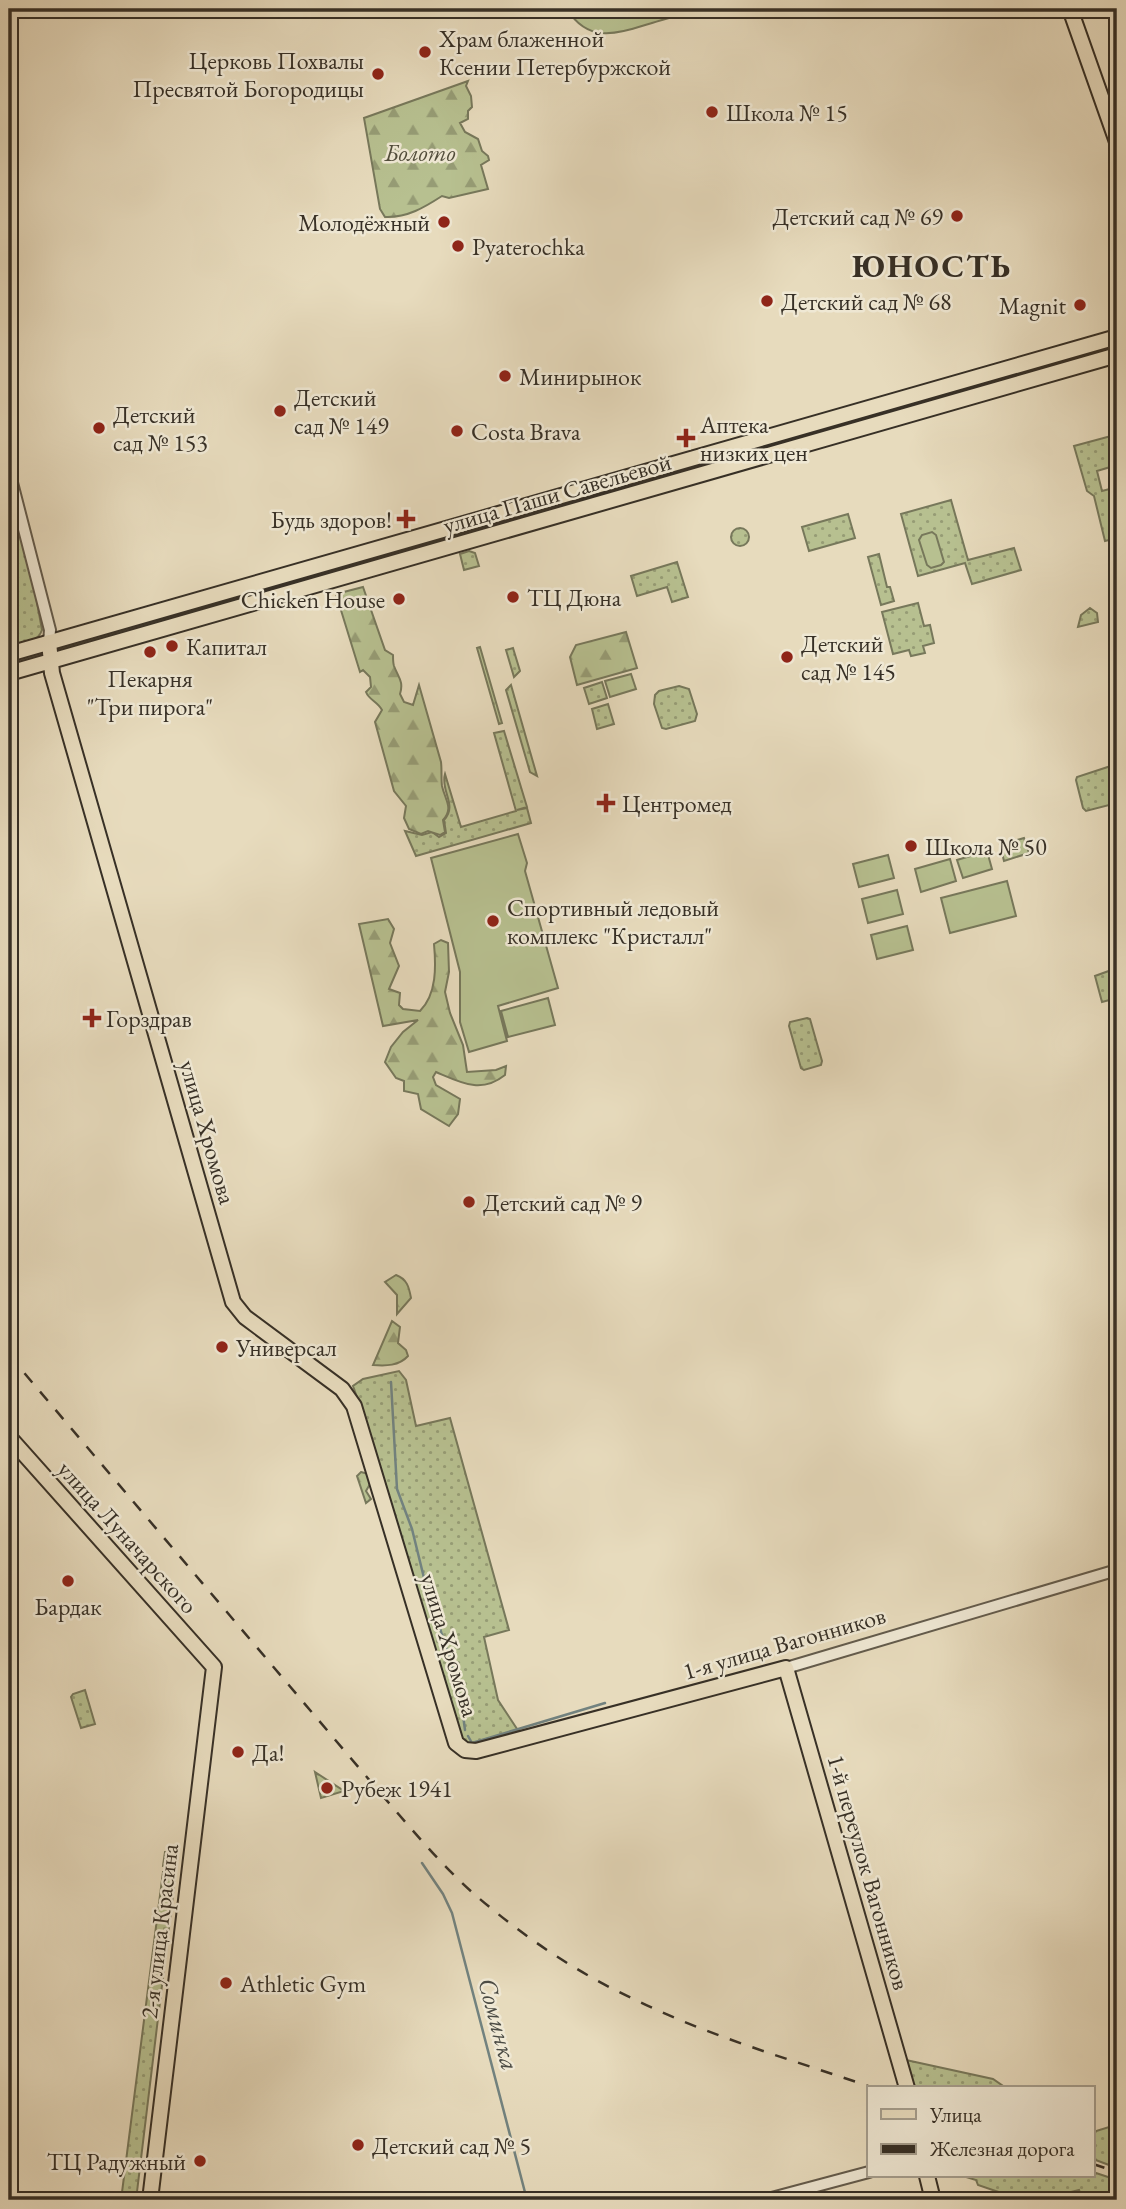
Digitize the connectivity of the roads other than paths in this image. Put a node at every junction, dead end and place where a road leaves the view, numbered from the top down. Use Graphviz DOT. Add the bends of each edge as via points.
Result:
graph roads {
  1 [pos="1070,9"];
  2 [pos="1117,142"];
  3 [pos="1117,337"];
  4 [pos="1117,355"];
  5 [pos="9,471"];
  6 [pos="450,528"];
  7 [pos="456,545"];
  8 [pos="48,642"];
  9 [pos="9,654"];
  10 [pos="49,661"];
  11 [pos="9,674"];
  12 [pos="9,1437"];
  13 [pos="1117,1570"];
  14 [pos="214,1667"];
  15 [pos="786,1668"];
  16 [pos="462,1749"];
  17 [pos="906,2086"];
  18 [pos="867,2173"];
  19 [pos="928,2178"];
  20 [pos="150,2200"];
  21 [pos="764,2200"];
  22 [pos="933,2200"];
  1 -- 2 [label="main road"];
  3 -- 6 [label="main road, улица Паши Савельевой"];
  4 -- 7 [label="main road, улица Паши Савельевой"];
  5 -- 8 [label="street, улица Хромова" via="50,630"];
  6 -- 7 [label="main road"];
  6 -- 8 [label="main road, улица Паши Савельевой"];
  7 -- 10 [label="main road, улица Паши Савельевой"];
  8 -- 9 [label="main road, улица Паши Савельевой"];
  8 -- 10 [label="main road, улица Хромова"];
  10 -- 11 [label="main road, улица Паши Савельевой"];
  10 -- 16 [label="main road, улица Хромова" via="233,1302 243,1315 342,1389 354,1406 454,1740"];
  12 -- 14 [label="main road, улица Луначарского"];
  13 -- 15 [label="street, 1-я улица Вагонников"];
  14 -- 20 [label="main road, 2-я улица Красина"];
  15 -- 16 [label="main road, 1-я улица Вагонников" via="475,1751"];
  15 -- 17 [label="main road, 1-й переулок Вагонников"];
  18 -- 21 [label="street"];
  19 -- 22 [label="main road"];
}
